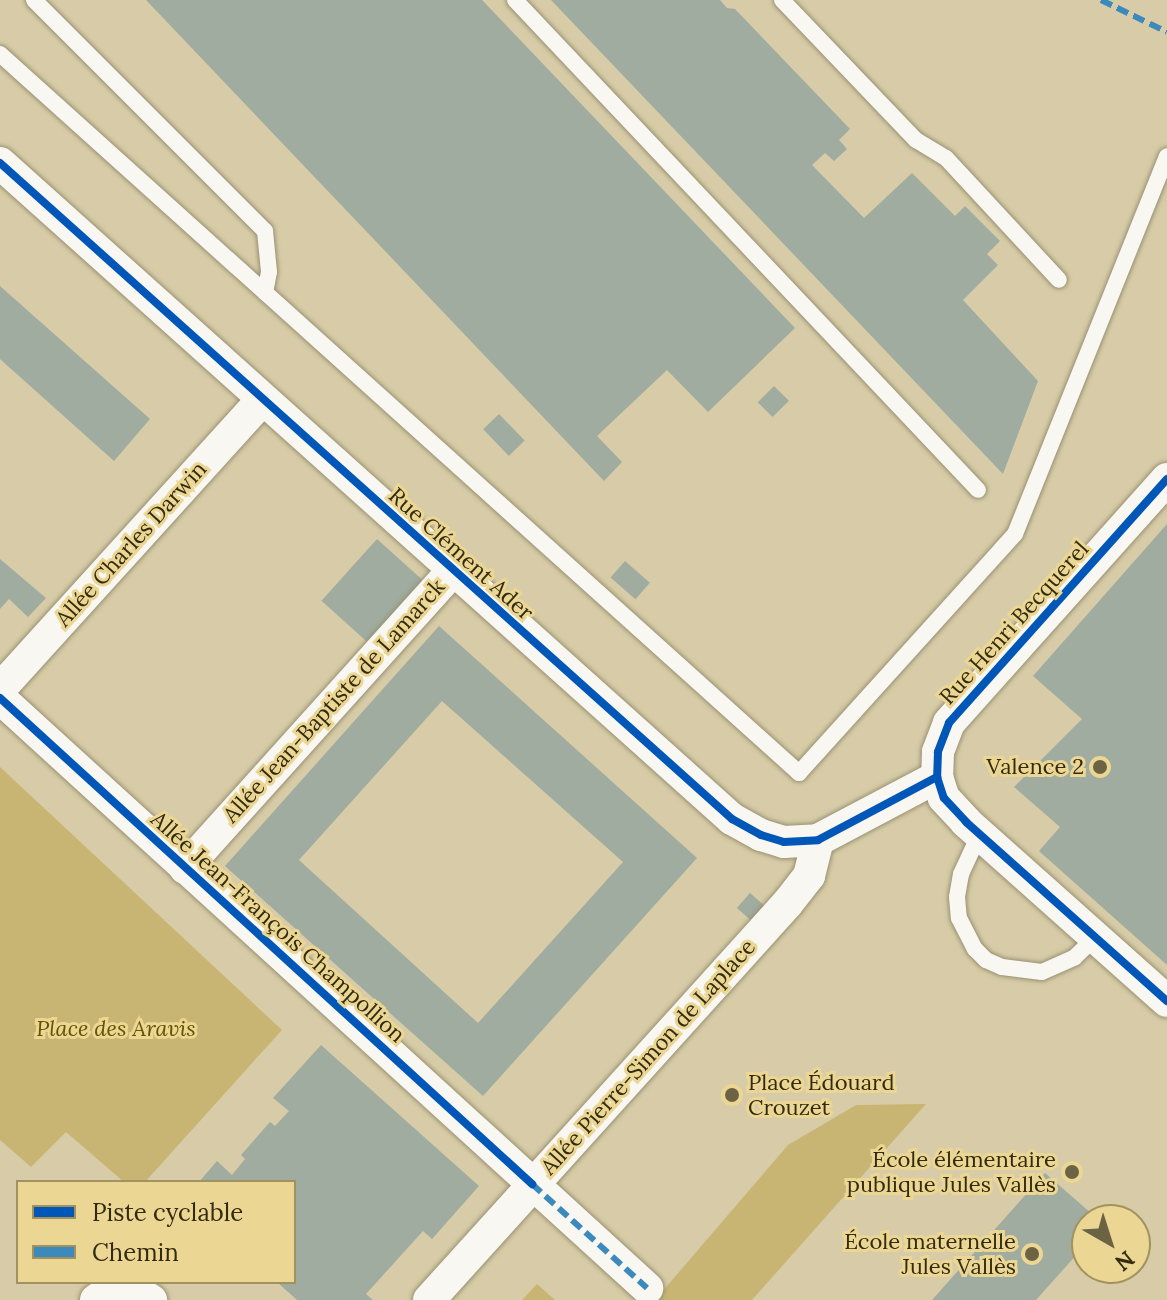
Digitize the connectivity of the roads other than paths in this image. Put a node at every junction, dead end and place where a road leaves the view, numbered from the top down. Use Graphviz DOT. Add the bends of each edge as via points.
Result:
graph roads {
  1 [pos="34,0"];
  2 [pos="515,0"];
  3 [pos="782,0"];
  4 [pos="0,54"];
  5 [pos="1167,156"];
  6 [pos="5,176"];
  7 [pos="1059,280"];
  8 [pos="265,293"];
  9 [pos="263,399"];
  10 [pos="1167,479"];
  11 [pos="978,490"];
  12 [pos="452,571"];
  13 [pos="0,689"];
  14 [pos="0,698"];
  15 [pos="937,777"];
  16 [pos="979,835"];
  17 [pos="818,840"];
  18 [pos="185,868"];
  19 [pos="1096,937"];
  20 [pos="1167,1001"];
  21 [pos="532,1184"];
  22 [pos="647,1288"];
  23 [pos="96,1300"];
  24 [pos="151,1300"];
  25 [pos="429,1300"];
  1 -- 8 [label="lane" via="265,231"];
  2 -- 11 [label="lane"];
  3 -- 7 [label="lane" via="916,140 946,158"];
  4 -- 8 [label="lane"];
  5 -- 8 [label="lane" via="1015,534 799,773"];
  6 -- 9 [label="street, Rue Clément Ader"];
  9 -- 12 [label="street, Rue Clément Ader"];
  9 -- 13 [label="street, Allée Charles Darwin"];
  10 -- 15 [label="street, Rue Henri Becquerel" via="949,723 938,752"];
  12 -- 17 [label="street, Rue Clément Ader" via="732,819 784,842"];
  12 -- 18 [label="street, Allée Jean-Baptiste de Lamarck"];
  14 -- 18 [label="street, Allée Jean-François Champollion"];
  15 -- 16 [label="street" via="944,798"];
  15 -- 17 [label="street, Rue Clément Ader"];
  16 -- 19 [label="street"];
  16 -- 19 [label="lane" via="957,897 959,918 986,960 1042,972 1075,957"];
  17 -- 21 [label="street, Allée Pierre-Simon de Laplace" via="809,876 787,904"];
  18 -- 21 [label="street, Allée Jean-François Champollion"];
  19 -- 20 [label="street"];
  21 -- 22 [label="street, Allée Jean-François Champollion"];
  21 -- 25 [label="street, Allée Pierre-Simon de Laplace"];
  23 -- 24 [label="street" via="114,1288 130,1287"];
}
